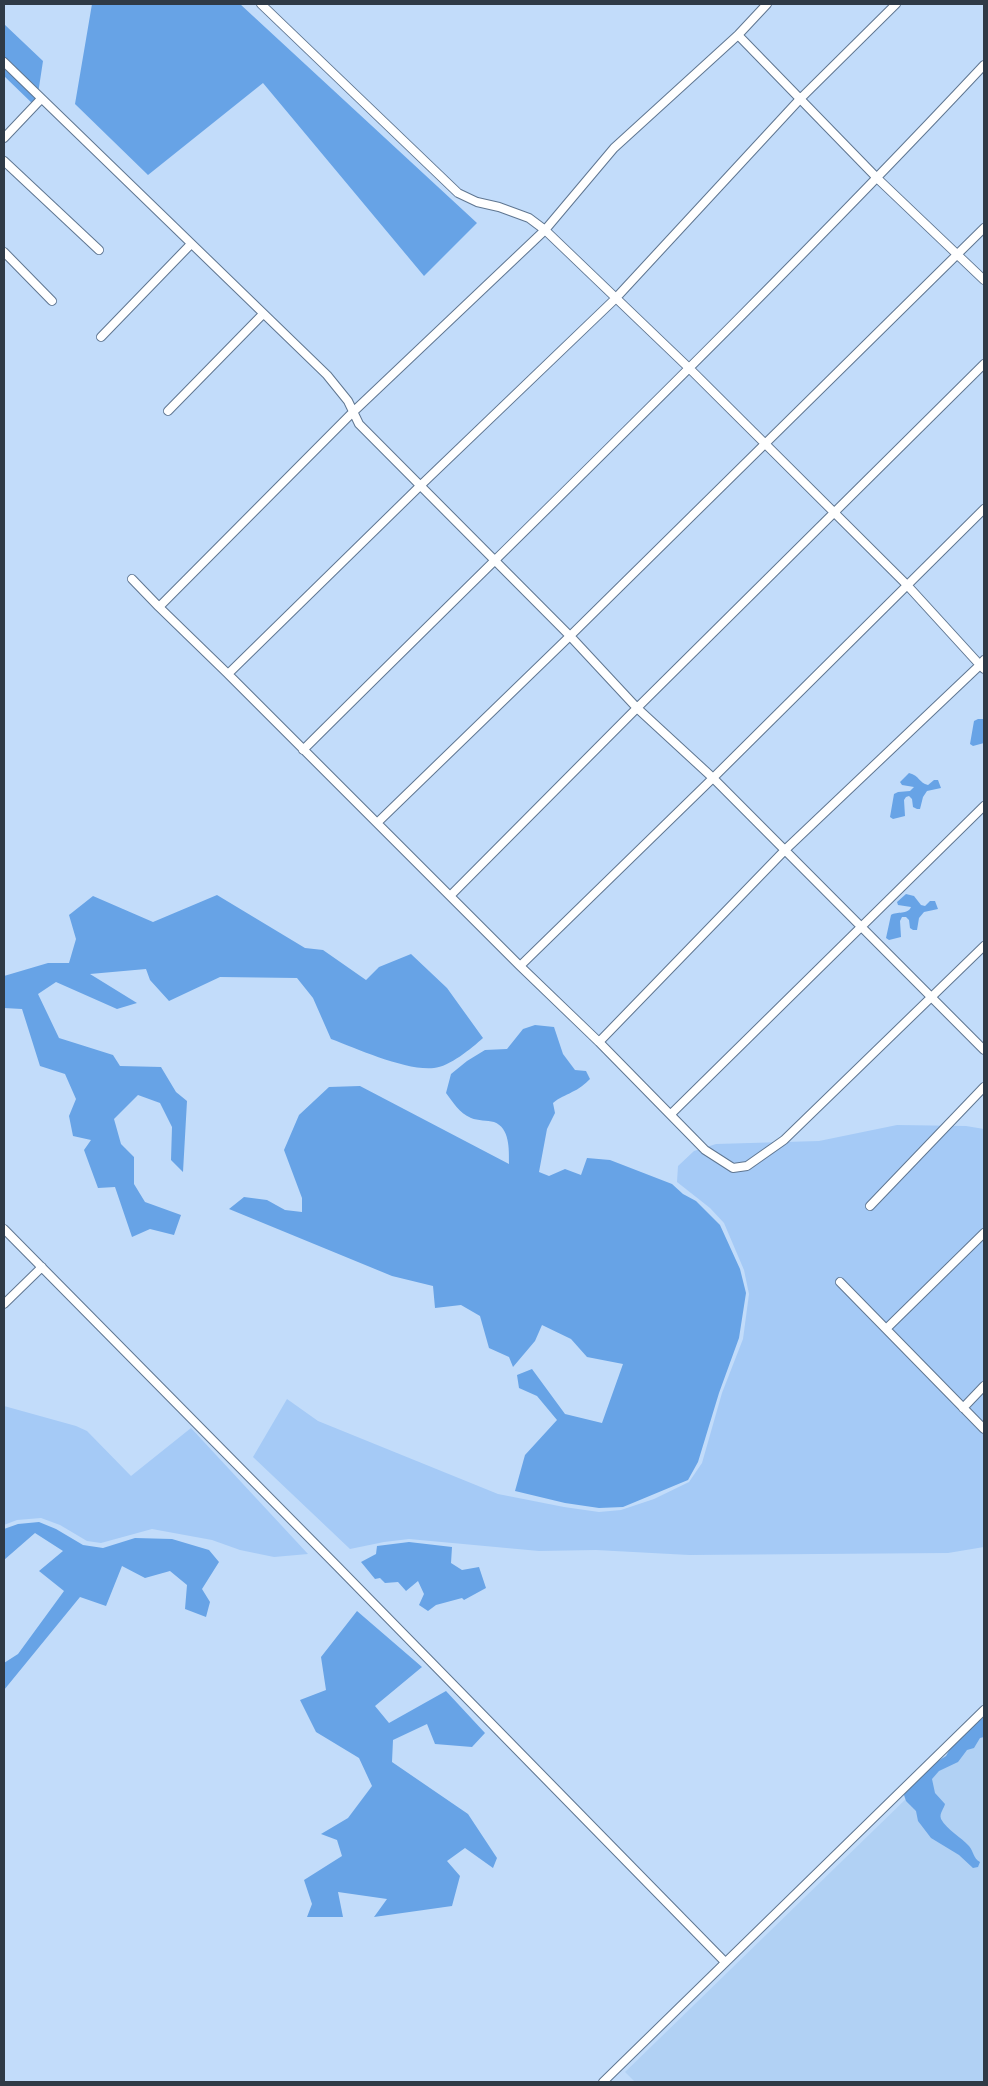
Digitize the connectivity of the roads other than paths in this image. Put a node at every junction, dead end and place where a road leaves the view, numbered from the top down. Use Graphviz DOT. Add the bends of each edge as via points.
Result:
graph roads {
  1 [pos="261,4"];
  2 [pos="767,4"];
  3 [pos="896,4"];
  4 [pos="738,35"];
  5 [pos="4,62"];
  6 [pos="984,65"];
  7 [pos="42,99"];
  8 [pos="800,99"];
  9 [pos="4,138"];
  10 [pos="4,161"];
  11 [pos="878,179"];
  12 [pos="984,228"];
  13 [pos="544,230"];
  14 [pos="191,244"];
  15 [pos="99,250"];
  16 [pos="4,252"];
  17 [pos="958,254"];
  18 [pos="984,280"];
  19 [pos="615,299"];
  20 [pos="52,301"];
  21 [pos="263,314"];
  22 [pos="101,337"];
  23 [pos="984,364"];
  24 [pos="690,369"];
  25 [pos="168,411"];
  26 [pos="352,412"];
  27 [pos="765,443"];
  28 [pos="421,485"];
  29 [pos="984,509"];
  30 [pos="834,512"];
  31 [pos="493,560"];
  32 [pos="132,579"];
  33 [pos="908,585"];
  34 [pos="158,607"];
  35 [pos="570,636"];
  36 [pos="983,665"];
  37 [pos="228,674"];
  38 [pos="637,708"];
  39 [pos="303,750"];
  40 [pos="714,778"];
  41 [pos="984,806"];
  42 [pos="376,823"];
  43 [pos="786,849"];
  44 [pos="450,896"];
  45 [pos="862,927"];
  46 [pos="984,946"];
  47 [pos="520,966"];
  48 [pos="932,998"];
  49 [pos="599,1042"];
  50 [pos="984,1050"];
  51 [pos="984,1087"];
  52 [pos="671,1114"];
  53 [pos="870,1206"];
  54 [pos="4,1229"];
  55 [pos="984,1233"];
  56 [pos="42,1267"];
  57 [pos="840,1282"];
  58 [pos="4,1304"];
  59 [pos="886,1329"];
  60 [pos="984,1386"];
  61 [pos="963,1408"];
  62 [pos="984,1429"];
  63 [pos="984,1710"];
  64 [pos="725,1962"];
  65 [pos="603,2082"];
  1 -- 13 [label="street" via="458,193 529,218"];
  2 -- 4 [label="street"];
  3 -- 8 [label="street"];
  4 -- 8 [label="street"];
  4 -- 13 [label="street" via="614,148"];
  5 -- 7 [label="street"];
  6 -- 11 [label="street"];
  7 -- 9 [label="street"];
  7 -- 14 [label="street"];
  8 -- 11 [label="street"];
  8 -- 19 [label="street"];
  10 -- 15 [label="street"];
  11 -- 17 [label="street"];
  11 -- 24 [label="street"];
  12 -- 17 [label="street"];
  13 -- 19 [label="street"];
  13 -- 26 [label="street"];
  14 -- 21 [label="street"];
  14 -- 22 [label="street"];
  16 -- 20 [label="street"];
  17 -- 18 [label="street"];
  17 -- 27 [label="street"];
  19 -- 24 [label="street"];
  19 -- 28 [label="street"];
  21 -- 25 [label="street"];
  21 -- 26 [label="street" via="326,375 348,401"];
  23 -- 30 [label="street"];
  24 -- 27 [label="street"];
  24 -- 31 [label="street"];
  26 -- 28 [label="street" via="359,424"];
  26 -- 34 [label="street"];
  27 -- 30 [label="street"];
  27 -- 35 [label="street"];
  28 -- 31 [label="street"];
  28 -- 37 [label="street"];
  29 -- 33 [label="street"];
  30 -- 33 [label="street"];
  30 -- 38 [label="street"];
  31 -- 35 [label="street"];
  31 -- 39 [label="street"];
  32 -- 34 [label="street"];
  33 -- 36 [label="street"];
  33 -- 40 [label="street"];
  34 -- 37 [label="street"];
  35 -- 38 [label="street"];
  35 -- 42 [label="street"];
  36 -- 43 [label="street"];
  37 -- 39 [label="street"];
  38 -- 40 [label="street"];
  38 -- 44 [label="street"];
  39 -- 42 [label="street"];
  40 -- 43 [label="street"];
  40 -- 47 [label="street"];
  41 -- 45 [label="street"];
  42 -- 44 [label="street"];
  43 -- 45 [label="street"];
  43 -- 49 [label="street"];
  44 -- 47 [label="street"];
  45 -- 48 [label="street"];
  45 -- 52 [label="street"];
  46 -- 48 [label="street"];
  47 -- 49 [label="street"];
  48 -- 50 [label="street"];
  48 -- 52 [label="street" via="784,1140 747,1166 733,1168 724,1163 705,1150"];
  49 -- 52 [label="street"];
  51 -- 53 [label="street"];
  54 -- 56 [label="street"];
  55 -- 59 [label="street"];
  56 -- 58 [label="street"];
  56 -- 64 [label="street"];
  57 -- 59 [label="street"];
  59 -- 61 [label="street"];
  60 -- 61 [label="street"];
  61 -- 62 [label="street"];
  63 -- 64 [label="street"];
  64 -- 65 [label="street"];
}
